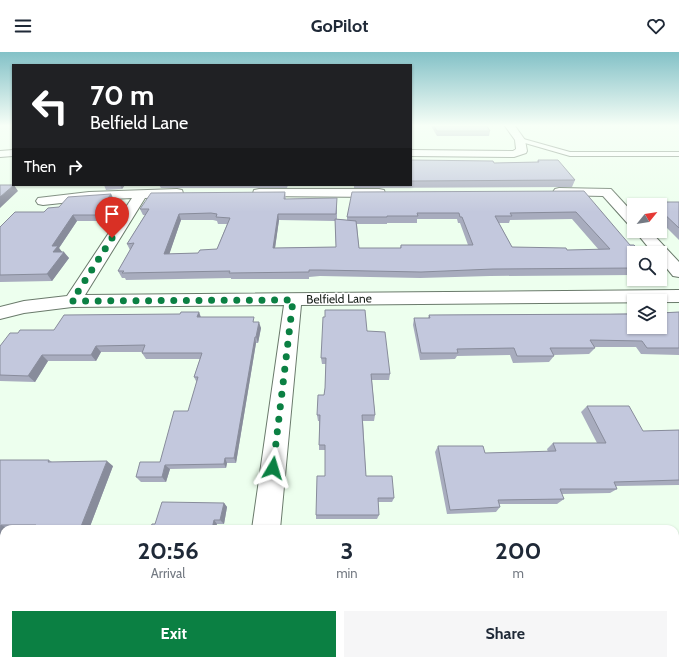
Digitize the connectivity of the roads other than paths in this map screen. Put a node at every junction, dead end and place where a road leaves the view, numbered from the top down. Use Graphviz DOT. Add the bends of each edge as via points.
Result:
graph roads {
  1 [pos="305,189"];
  2 [pos="547,192"];
  3 [pos="187,193"];
  4 [pos="250,193"];
  5 [pos="390,193"];
  6 [pos="141,194"];
  7 [pos="43,201"];
  8 [pos="627,214"];
  9 [pos="648,238"];
  10 [pos="679,272"];
  11 [pos="679,296"];
  12 [pos="293,300"];
  13 [pos="72,301"];
  14 [pos="0,312"];
  15 [pos="266,525"];
  1 -- 4 [label="street"];
  1 -- 5 [label="street"];
  2 -- 8 [label="street" via="607,192"];
  3 -- 6 [label="street"];
  6 -- 7 [label="street"];
  6 -- 13 [label="street"];
  9 -- 10 [label="street"];
  11 -- 12 [label="street, Belfield Lane"];
  12 -- 13 [label="street, Belfield Lane"];
  12 -- 15 [label="street"];
  13 -- 14 [label="street, Belfield Lane"];
}
